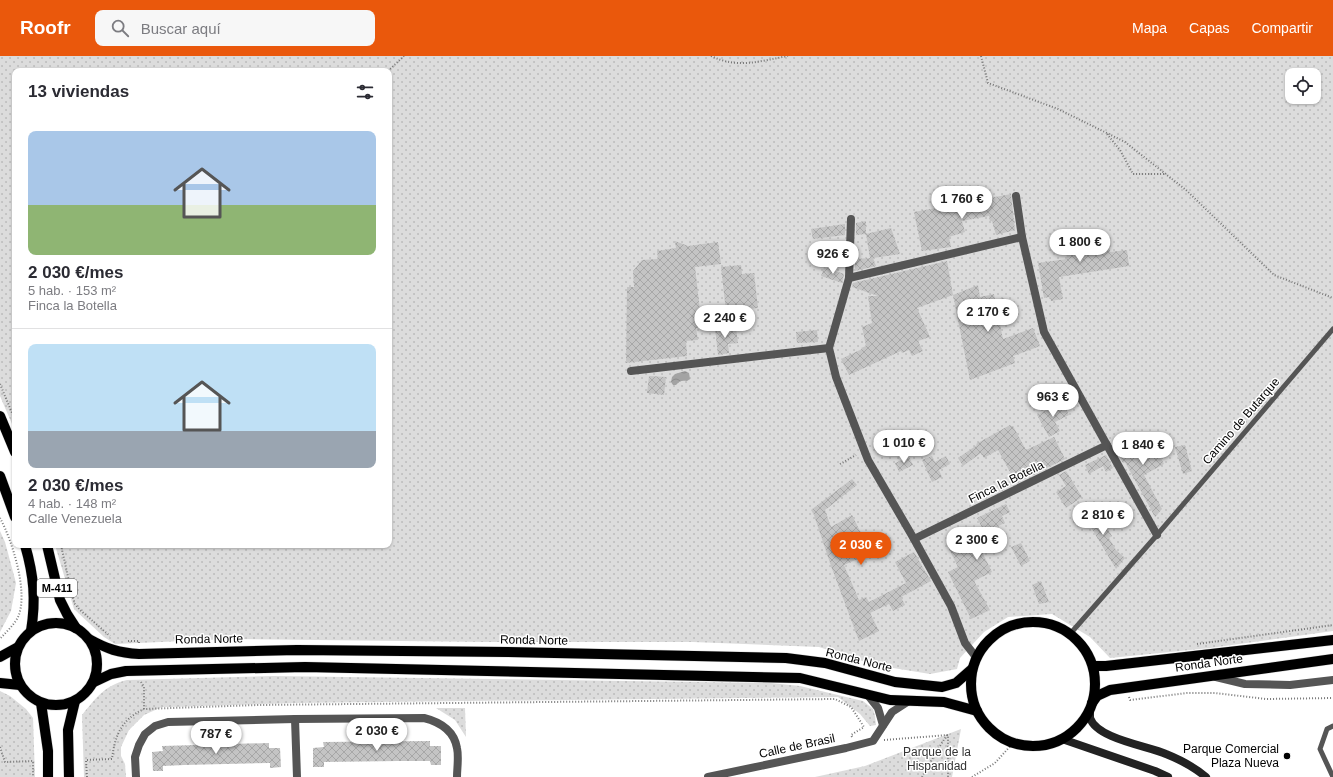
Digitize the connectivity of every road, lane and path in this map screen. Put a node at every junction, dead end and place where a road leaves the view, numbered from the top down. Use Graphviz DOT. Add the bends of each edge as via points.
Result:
graph roads {
  1 [pos="404,56"];
  2 [pos="711,56"];
  3 [pos="788,56"];
  4 [pos="981,56"];
  5 [pos="391,68"];
  6 [pos="1106,132"];
  7 [pos="1166,174"];
  8 [pos="1016,196"];
  9 [pos="851,219"];
  10 [pos="1022,237"];
  11 [pos="849,278"];
  12 [pos="1333,298"];
  13 [pos="1333,329"];
  14 [pos="829,348"];
  15 [pos="631,371"];
  16 [pos="0,384"];
  17 [pos="12,413"];
  18 [pos="0,416"];
  19 [pos="12,445"];
  20 [pos="1107,446"];
  21 [pos="864,450"];
  22 [pos="840,464"];
  23 [pos="0,476"];
  24 [pos="12,508"];
  25 [pos="0,518"];
  26 [pos="1157,535"];
  27 [pos="914,539"];
  28 [pos="26,548"];
  29 [pos="48,548"];
  30 [pos="62,548"];
  31 [pos="76,628"];
  32 [pos="31,631"];
  33 [pos="1070,634"];
  34 [pos="0,639"];
  35 [pos="90,639"];
  36 [pos="115,639"];
  37 [pos="1333,640"];
  38 [pos="123,641"];
  39 [pos="18,647"];
  40 [pos="139,654"];
  41 [pos="0,657"];
  42 [pos="976,657"];
  43 [pos="1333,659"];
  44 [pos="1092,666"];
  45 [pos="972,669"];
  46 [pos="140,670"];
  47 [pos="1211,676"];
  48 [pos="1333,680"];
  49 [pos="94,682"];
  50 [pos="0,683"];
  51 [pos="20,685"];
  52 [pos="868,694"];
  53 [pos="75,701"];
  54 [pos="909,701"];
  55 [pos="41,703"];
  56 [pos="1091,706"];
  57 [pos="144,709"];
  58 [pos="976,711"];
  59 [pos="295,719"];
  60 [pos="883,725"];
  61 [pos="1333,726"];
  62 [pos="948,735"];
  63 [pos="1062,739"];
  64 [pos="873,741"];
  65 [pos="1013,743"];
  66 [pos="855,746"];
  67 [pos="0,747"];
  68 [pos="33,777"];
  69 [pos="48,777"];
  70 [pos="69,777"];
  71 [pos="87,777"];
  72 [pos="136,777"];
  73 [pos="297,777"];
  74 [pos="457,777"];
  75 [pos="708,777"];
  76 [pos="922,777"];
  77 [pos="948,777"];
  78 [pos="972,777"];
  79 [pos="1168,777"];
  80 [pos="1206,777"];
  81 [pos="1333,777"];
  1 -- 5 [label="path"];
  2 -- 3 [label="path" via="722,61 746,64"];
  4 -- 6 [label="path" via="988,83 1058,109"];
  6 -- 7 [label="path" via="1125,142"];
  6 -- 7 [label="path" via="1134,174"];
  7 -- 12 [label="path" via="1274,275"];
  8 -- 10 [label="street"];
  9 -- 11 [label="street"];
  10 -- 11 [label="street"];
  10 -- 20 [label="street" via="1044,332"];
  11 -- 14 [label="street"];
  13 -- 26 [label="lane, Camino de Butarque"];
  14 -- 15 [label="street"];
  14 -- 21 [label="street" via="836,377"];
  16 -- 17 [label="path"];
  18 -- 19 [label="main road"];
  20 -- 26 [label="street"];
  20 -- 27 [label="street, Finca la Botella"];
  21 -- 22 [label="path"];
  21 -- 27 [label="street"];
  23 -- 24 [label="main road"];
  25 -- 34 [label="path" via="16,560 22,590 18,617"];
  26 -- 33 [label="lane, Camino de Butarque"];
  27 -- 42 [label="street" via="951,606 965,643"];
  28 -- 32 [label="main road" via="34,584"];
  29 -- 31 [label="main road, M-411" via="60,600"];
  30 -- 36 [label="path" via="75,604 106,634"];
  31 -- 32 [label="main road" via="53,623"];
  31 -- 35 [label="main road"];
  32 -- 39 [label="main road"];
  33 -- 42 [label="main road, Ronda Norte" via="1054,625 1036,622 1018,624 1001,630 986,642"];
  33 -- 44 [label="main road, Ronda Norte" via="1080,643"];
  35 -- 40 [label="main road, Ronda Norte" via="106,648"];
  35 -- 49 [label="main road" via="98,660"];
  37 -- 44 [label="main road, Ronda Norte"];
  38 -- 40 [label="path" via="139,641"];
  39 -- 41 [label="main road"];
  39 -- 51 [label="main road" via="15,672"];
  40 -- 45 [label="main road, Ronda Norte" via="305,650 786,658 825,664 896,682 942,687 956,683"];
  42 -- 45 [label="main road, Ronda Norte"];
  43 -- 47 [label="main road, Ronda Norte"];
  44 -- 56 [label="main road, Ronda Norte" via="1095,684"];
  45 -- 58 [label="main road, Ronda Norte" via="971,690"];
  46 -- 49 [label="main road" via="111,674"];
  46 -- 52 [label="main road" via="305,667 800,678"];
  46 -- 57 [label="path" via="140,680 144,687"];
  47 -- 48 [label="street" via="1245,684 1290,684"];
  47 -- 56 [label="main road, Ronda Norte" via="1110,690 1097,696"];
  49 -- 53 [label="main road" via="89,690"];
  50 -- 51 [label="main road"];
  51 -- 55 [label="main road" via="29,696"];
  52 -- 54 [label="main road" via="890,700"];
  52 -- 60 [label="street" via="878,708"];
  53 -- 55 [label="main road" via="52,706"];
  53 -- 70 [label="main road" via="68,730"];
  54 -- 58 [label="main road" via="944,702"];
  54 -- 60 [label="street" via="892,712"];
  55 -- 69 [label="main road" via="48,751"];
  56 -- 63 [label="main road, Ronda Norte" via="1078,726"];
  56 -- 80 [label="main road" via="1090,718 1096,726 1118,740 1165,753 1195,768"];
  57 -- 66 [label="path" via="258,705 835,699 851,708 864,727 851,735"];
  57 -- 71 [label="path" via="122,726 116,736 112,759 86,760"];
  58 -- 65 [label="main road, Ronda Norte" via="992,731"];
  59 -- 72 [label="street" via="168,722 155,726 145,734 139,745 135,757"];
  59 -- 73 [label="street"];
  59 -- 74 [label="street" via="424,718 436,721 445,727 457,748"];
  60 -- 64 [label="street"];
  61 -- 81 [label="lane" via="1326,729 1320,749"];
  62 -- 64 [label="path"];
  62 -- 76 [label="path"];
  62 -- 77 [label="path"];
  63 -- 65 [label="main road, Ronda Norte" via="1038,746"];
  63 -- 79 [label="main road"];
  64 -- 66 [label="street, Calle de Brasil"];
  65 -- 78 [label="path" via="995,763"];
  66 -- 75 [label="street, Calle de Brasil"];
  67 -- 68 [label="path" via="5,762 33,761"];
}
